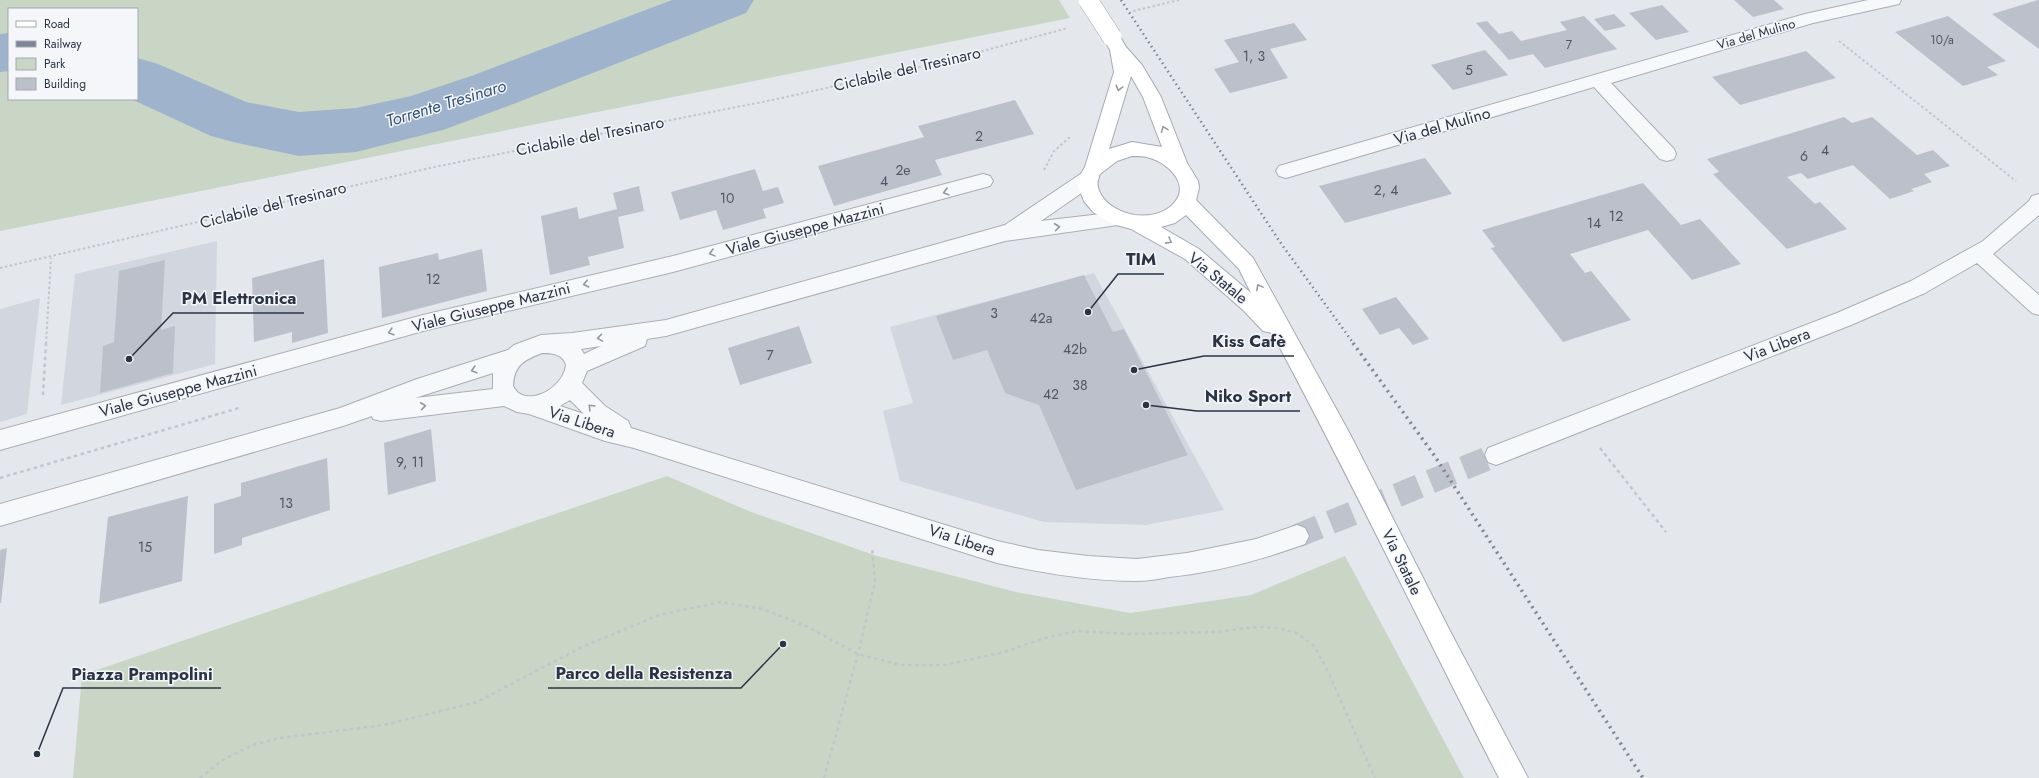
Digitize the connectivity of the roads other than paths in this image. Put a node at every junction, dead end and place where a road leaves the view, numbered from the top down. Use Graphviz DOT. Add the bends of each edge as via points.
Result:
graph roads {
  1 [pos="1088,0"];
  2 [pos="1893,0"];
  3 [pos="1115,44"];
  4 [pos="1598,80"];
  5 [pos="1668,154"];
  6 [pos="1178,165"];
  7 [pos="1286,171"];
  8 [pos="1091,172"];
  9 [pos="983,181"];
  10 [pos="2039,201"];
  11 [pos="1186,202"];
  12 [pos="1127,220"];
  13 [pos="1005,233"];
  14 [pos="1978,252"];
  15 [pos="2039,307"];
  16 [pos="666,328"];
  17 [pos="551,344"];
  18 [pos="1290,346"];
  19 [pos="512,358"];
  20 [pos="574,376"];
  21 [pos="507,396"];
  22 [pos="530,405"];
  23 [pos="343,418"];
  24 [pos="634,438"];
  25 [pos="0,440"];
  26 [pos="1496,455"];
  27 [pos="0,515"];
  28 [pos="1297,536"];
  29 [pos="1514,778"];
  1 -- 3 [label="main road, bridge"];
  2 -- 4 [label="street, Via del Mulino" via="1811,18"];
  6 -- 3 [label="main road, one-way" via="1152,97 1136,69"];
  3 -- 8 [label="main road, Via Statale, one-way" via="1123,72"];
  4 -- 5 [label="street"];
  4 -- 7 [label="street, Via del Mulino"];
  6 -- 8 [label="main road" via="1161,154 1132,149 1104,158"];
  6 -- 11 [label="main road" via="1188,180"];
  8 -- 12 [label="main road, Via Statale" via="1089,190 1094,202 1105,211"];
  8 -- 13 [label="street" via="1041,212"];
  9 -- 25 [label="street, Viale Giuseppe Mazzini, one-way" via="673,264 423,323"];
  10 -- 14 [label="street, Via Libera" via="1990,246"];
  11 -- 12 [label="main road" via="1178,211 1152,222"];
  18 -- 11 [label="main road, Via Statale, one-way" via="1246,264"];
  13 -- 12 [label="street, one-way"];
  12 -- 18 [label="main road, Via Statale, one-way" via="1192,254 1250,304"];
  13 -- 16 [label="street"];
  14 -- 15 [label="street"];
  14 -- 26 [label="street, Via Libera" via="1918,287 1844,319"];
  16 -- 17 [label="street, one-way"];
  16 -- 20 [label="street"];
  17 -- 19 [label="street" via="530,347"];
  17 -- 20 [label="street" via="570,351 575,358"];
  18 -- 29 [label="main road, Via Statale" via="1342,441 1441,640"];
  19 -- 21 [label="street" via="504,368 501,378 502,388"];
  19 -- 23 [label="street, one-way" via="424,386"];
  20 -- 22 [label="street" via="563,393 542,403"];
  24 -- 20 [label="street, Via Libera, one-way" via="597,413"];
  21 -- 22 [label="street"];
  23 -- 21 [label="street, one-way"];
  22 -- 24 [label="street, Via Libera" via="605,431"];
  23 -- 27 [label="street"];
  24 -- 28 [label="street, Via Libera" via="997,552 1038,562 1137,570 1187,564 1256,550"];
}
